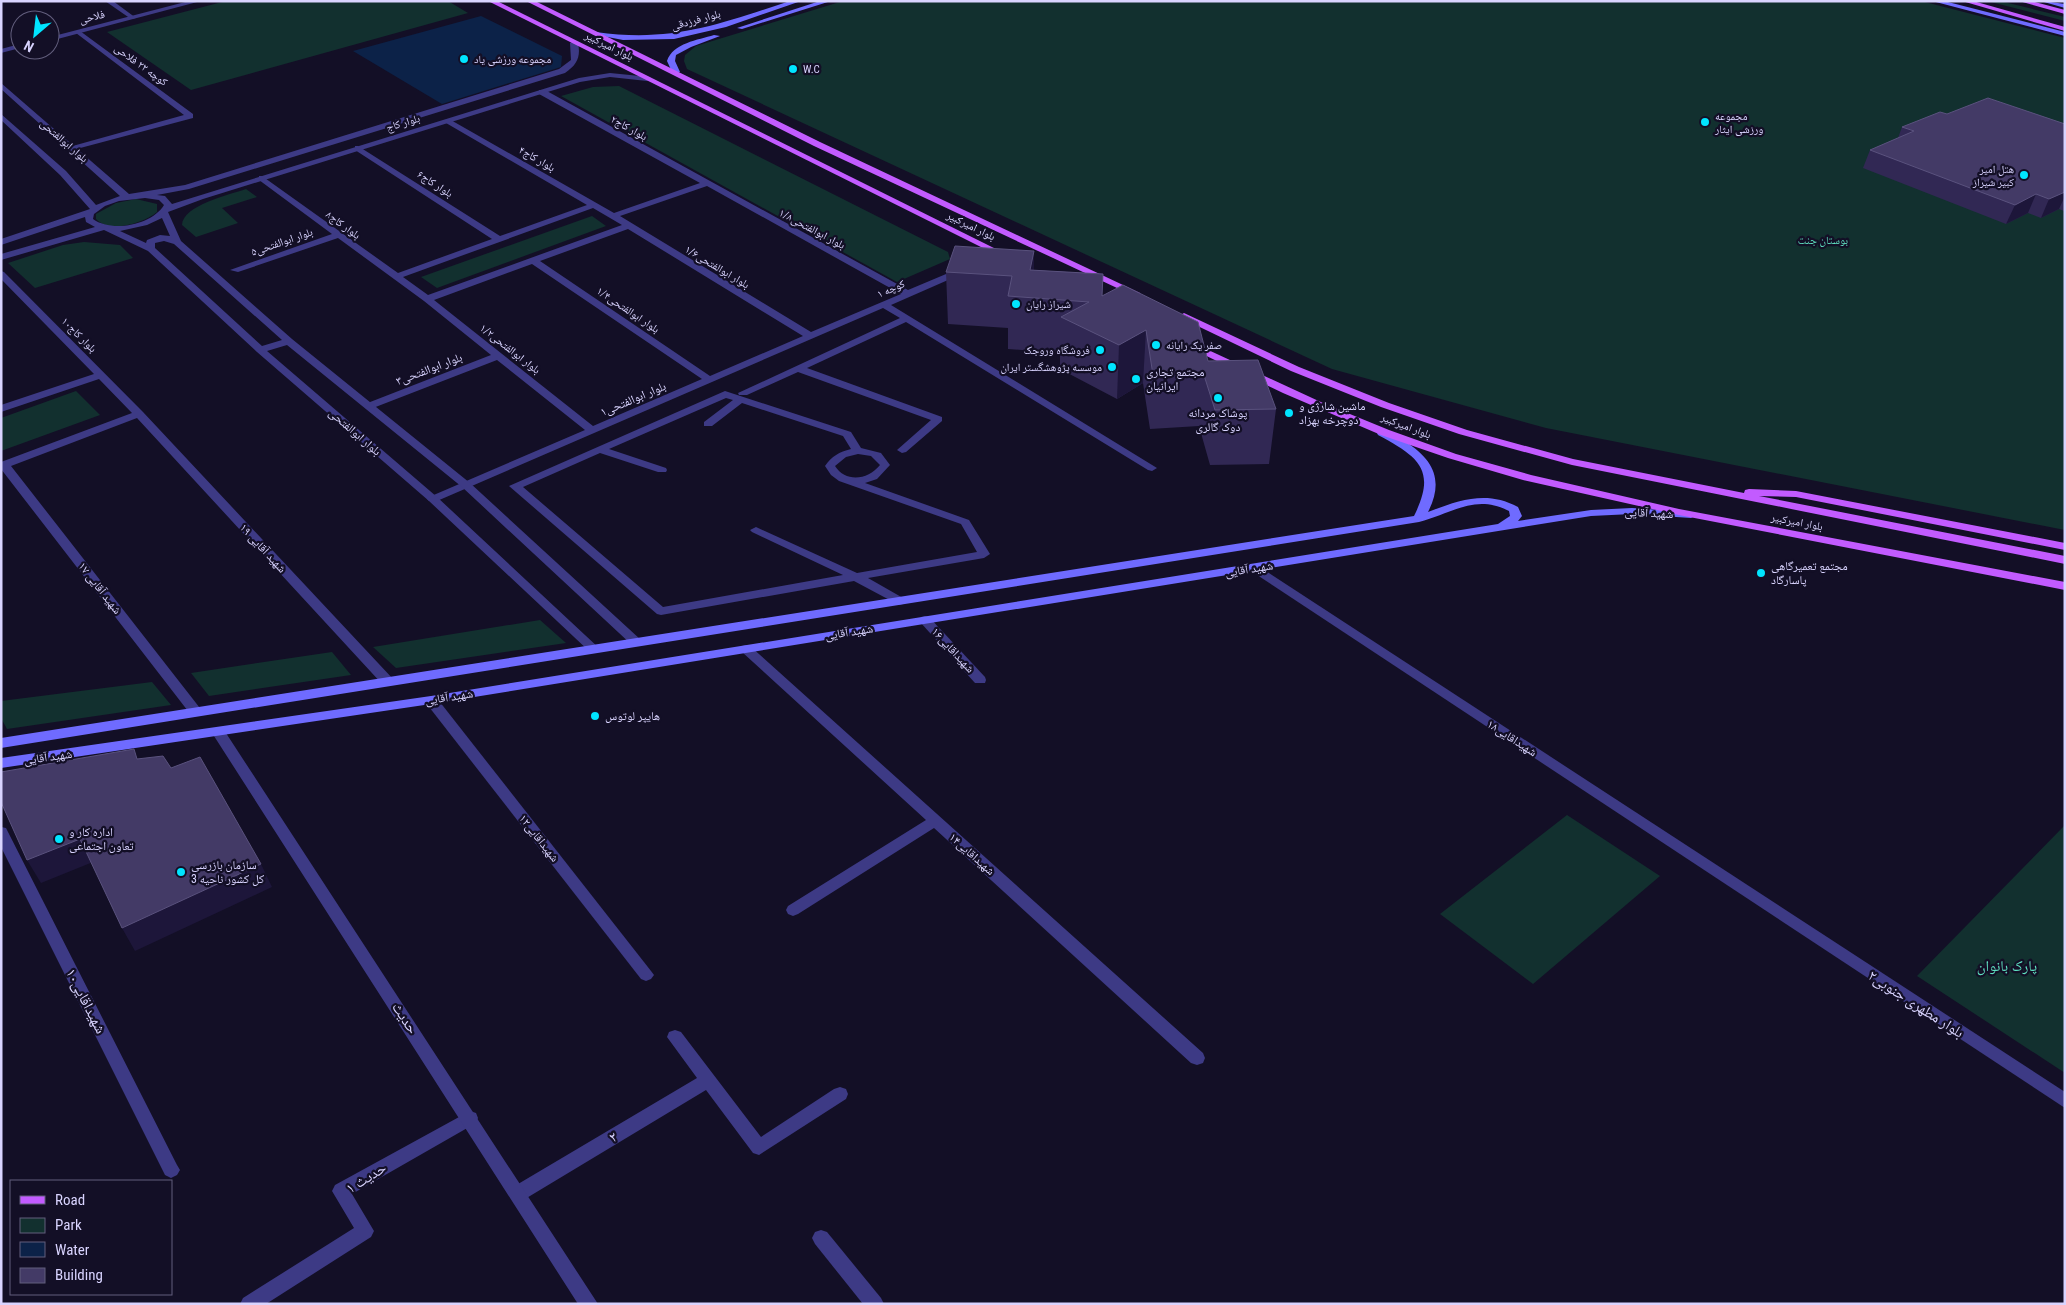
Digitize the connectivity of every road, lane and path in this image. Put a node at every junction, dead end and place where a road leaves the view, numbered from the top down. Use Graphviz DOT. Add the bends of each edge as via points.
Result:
graph roads {
  1 [pos="108,1"];
  2 [pos="198,1"];
  3 [pos="491,1"];
  4 [pos="529,1"];
  5 [pos="798,1"];
  6 [pos="828,1"];
  7 [pos="1935,1"];
  8 [pos="1965,1"];
  9 [pos="1976,1"];
  10 [pos="2022,1"];
  11 [pos="2046,1"];
  12 [pos="2065,6"];
  13 [pos="2065,12"];
  14 [pos="133,18"];
  15 [pos="2065,24"];
  16 [pos="2065,29"];
  17 [pos="78,32"];
  18 [pos="596,34"];
  19 [pos="691,34"];
  20 [pos="2065,34"];
  21 [pos="60,36"];
  22 [pos="704,39"];
  23 [pos="574,43"];
  24 [pos="559,72"];
  25 [pos="676,72"];
  26 [pos="647,79"];
  27 [pos="580,80"];
  28 [pos="1,85"];
  29 [pos="542,92"];
  30 [pos="480,97"];
  31 [pos="494,106"];
  32 [pos="1,116"];
  33 [pos="40,121"];
  34 [pos="449,121"];
  35 [pos="32,124"];
  36 [pos="358,148"];
  37 [pos="72,149"];
  38 [pos="262,178"];
  39 [pos="705,184"];
  40 [pos="117,186"];
  41 [pos="186,187"];
  42 [pos="84,194"];
  43 [pos="131,196"];
  44 [pos="200,196"];
  45 [pos="594,205"];
  46 [pos="93,211"];
  47 [pos="165,211"];
  48 [pos="613,216"];
  49 [pos="56,226"];
  50 [pos="628,226"];
  51 [pos="994,227"];
  52 [pos="105,228"];
  53 [pos="337,235"];
  54 [pos="66,237"];
  55 [pos="967,238"];
  56 [pos="500,240"];
  57 [pos="1,242"];
  58 [pos="176,242"];
  59 [pos="151,249"];
  60 [pos="1,257"];
  61 [pos="1011,259"];
  62 [pos="532,260"];
  63 [pos="972,266"];
  64 [pos="235,270"];
  65 [pos="1,274"];
  66 [pos="396,277"];
  67 [pos="411,288"];
  68 [pos="908,294"];
  69 [pos="426,299"];
  70 [pos="1147,299"];
  71 [pos="883,304"];
  72 [pos="1170,309"];
  73 [pos="906,319"];
  74 [pos="810,336"];
  75 [pos="1178,339"];
  76 [pos="289,341"];
  77 [pos="260,350"];
  78 [pos="498,356"];
  79 [pos="798,368"];
  80 [pos="101,375"];
  81 [pos="710,380"];
  82 [pos="742,396"];
  83 [pos="369,406"];
  84 [pos="1,409"];
  85 [pos="138,414"];
  86 [pos="708,424"];
  87 [pos="1369,425"];
  88 [pos="592,430"];
  89 [pos="600,448"];
  90 [pos="858,450"];
  91 [pos="902,450"];
  92 [pos="3,465"];
  93 [pos="1152,468"];
  94 [pos="662,470"];
  95 [pos="843,480"];
  96 [pos="466,485"];
  97 [pos="1717,492"];
  98 [pos="433,499"];
  99 [pos="1697,516"];
  100 [pos="1419,519"];
  101 [pos="1498,528"];
  102 [pos="756,530"];
  103 [pos="2065,547"];
  104 [pos="2065,560"];
  105 [pos="1255,568"];
  106 [pos="857,577"];
  107 [pos="2065,586"];
  108 [pos="899,601"];
  109 [pos="925,620"];
  110 [pos="637,642"];
  111 [pos="594,649"];
  112 [pos="746,649"];
  113 [pos="980,680"];
  114 [pos="388,682"];
  115 [pos="431,700"];
  116 [pos="196,712"];
  117 [pos="219,733"];
  118 [pos="1,743"];
  119 [pos="1,763"];
  120 [pos="935,821"];
  121 [pos="1,832"];
  122 [pos="1768,907"];
  123 [pos="793,910"];
  124 [pos="646,975"];
  125 [pos="675,1037"];
  126 [pos="1197,1058"];
  127 [pos="708,1080"];
  128 [pos="840,1094"];
  129 [pos="2065,1101"];
  130 [pos="470,1118"];
  131 [pos="171,1170"];
  132 [pos="519,1193"];
  133 [pos="821,1238"];
  134 [pos="249,1304"];
  135 [pos="589,1304"];
  136 [pos="875,1304"];
  1 -- 14 [label="street"];
  2 -- 14 [label="street, فلاحی"];
  3 -- 23 [label="main road, بلوار امیرکبیر"];
  4 -- 18 [label="main road, بلوار امیرکبیر"];
  5 -- 19 [label="main road, بلوار فرزدقی"];
  6 -- 22 [label="main road, بلوار فرزدقی"];
  7 -- 20 [label="main road"];
  8 -- 16 [label="main road"];
  9 -- 15 [label="main road"];
  10 -- 13 [label="main road"];
  11 -- 12 [label="main road"];
  14 -- 17 [label="street, فلاحی"];
  17 -- 21 [label="street, فلاحی"];
  17 -- 37 [label="street, کوچه ۲۲ فلاحی" via="190,116"];
  18 -- 19 [label="main road, بلوار فرزدقی" via="644,40"];
  18 -- 25 [label="main road, بلوار امیرکبیر"];
  19 -- 22 [label="main road" via="685,39 692,42"];
  22 -- 25 [label="main road, بلوار فرزدقی" via="673,54 671,61"];
  23 -- 24 [label="street, بلوار کاج" via="576,54 572,65"];
  23 -- 26 [label="main road, بلوار امیرکبیر"];
  24 -- 27 [label="street" via="578,74 582,76"];
  24 -- 30 [label="street, بلوار کاج"];
  25 -- 51 [label="main road, بلوار امیرکبیر" via="817,144"];
  26 -- 27 [label="street, بلوار کاج" via="610,75"];
  26 -- 55 [label="main road, بلوار امیرکبیر"];
  27 -- 29 [label="street, بلوار کاج"];
  28 -- 33 [label="street, بلوار ابوالفتحی"];
  29 -- 31 [label="street, بلوار کاج"];
  29 -- 39 [label="street, بلوار کاج۲"];
  30 -- 31 [label="street"];
  30 -- 41 [label="street, بلوار کاج"];
  31 -- 34 [label="street, بلوار کاج"];
  32 -- 42 [label="street, بلوار ابوالفتحی" via="19,127"];
  33 -- 35 [label="street"];
  33 -- 37 [label="street, بلوار ابوالفتحی"];
  34 -- 36 [label="street, بلوار کاج"];
  34 -- 45 [label="street, بلوار کاج۴"];
  36 -- 38 [label="street, بلوار کاج"];
  36 -- 56 [label="street, بلوار کاج۶"];
  37 -- 40 [label="street, بلوار ابوالفتحی"];
  38 -- 44 [label="street, بلوار کاج"];
  38 -- 53 [label="street, بلوار کاج۸"];
  39 -- 48 [label="street"];
  39 -- 68 [label="street, بلوار ابوالفتحی۱/۸"];
  40 -- 42 [label="street" via="105,195"];
  40 -- 43 [label="street, بلوار ابوالفتحی"];
  41 -- 43 [label="street, بلوار کاج"];
  41 -- 44 [label="street" via="176,193 177,197 189,199"];
  42 -- 46 [label="street, بلوار ابوالفتحی"];
  43 -- 46 [label="street"];
  43 -- 47 [label="street" via="162,198 168,205"];
  44 -- 47 [label="street, بلوار کاج"];
  45 -- 48 [label="street, بلوار کاج۴"];
  45 -- 56 [label="street"];
  46 -- 49 [label="street"];
  46 -- 52 [label="street, بلوار ابوالفتحی" via="88,217 91,224"];
  47 -- 52 [label="street, بلوار کاج" via="139,225"];
  47 -- 58 [label="street"];
  48 -- 50 [label="street, بلوار ابوالفتحی۱/۶"];
  49 -- 54 [label="street" via="74,229 73,234"];
  49 -- 57 [label="street"];
  50 -- 62 [label="street"];
  50 -- 74 [label="street, بلوار ابوالفتحی۱/۶"];
  51 -- 55 [label="main road"];
  51 -- 70 [label="main road, بلوار امیرکبیر"];
  52 -- 54 [label="street"];
  52 -- 59 [label="street, بلوار ابوالفتحی"];
  53 -- 64 [label="street, ۵بلوار ابوالفتحی"];
  53 -- 66 [label="street, بلوار کاج۸"];
  54 -- 60 [label="street"];
  55 -- 61 [label="main road, بلوار امیرکبیر"];
  56 -- 66 [label="street"];
  58 -- 59 [label="street" via="167,237 159,238 150,242"];
  58 -- 76 [label="street"];
  59 -- 77 [label="street, بلوار ابوالفتحی"];
  62 -- 69 [label="street"];
  62 -- 81 [label="street, بلوار ابوالفتحی۱/۴"];
  63 -- 68 [label="street, کوچه ۱"];
  65 -- 80 [label="street, بلوار کاج۱۰"];
  66 -- 67 [label="street, بلوار کاج۸"];
  67 -- 69 [label="street, بلوار ابوالفتحی۱/۲"];
  68 -- 71 [label="street, کوچه ۱"];
  69 -- 78 [label="street, بلوار ابوالفتحی۱/۲"];
  71 -- 73 [label="street"];
  71 -- 74 [label="street, کوچه ۱"];
  72 -- 97 [label="main road, بلوار امیرکبیر" via="1296,369 1464,432 1572,462"];
  73 -- 79 [label="street"];
  73 -- 93 [label="street"];
  74 -- 81 [label="street, بلوار ابوالفتحی۱"];
  75 -- 87 [label="main road, بلوار امیرکبیر" via="1264,381"];
  76 -- 77 [label="street"];
  76 -- 83 [label="street"];
  77 -- 98 [label="street, بلوار ابوالفتحی"];
  78 -- 83 [label="street, ۳بلوار ابوالفتحی"];
  78 -- 88 [label="street, بلوار ابوالفتحی۱/۲"];
  79 -- 82 [label="street"];
  79 -- 91 [label="street" via="938,419"];
  80 -- 84 [label="street"];
  80 -- 85 [label="street, بلوار کاج۱۰"];
  81 -- 88 [label="street, بلوار ابوالفتحی۱"];
  82 -- 86 [label="street"];
  82 -- 89 [label="street" via="725,394"];
  82 -- 90 [label="street" via="848,434"];
  83 -- 96 [label="street"];
  85 -- 92 [label="street"];
  85 -- 114 [label="street, شهید آقایی ۱۹"];
  87 -- 99 [label="main road, بلوار امیرکبیر" via="1451,456 1550,484"];
  87 -- 100 [label="main road" via="1409,448 1426,464 1430,493"];
  88 -- 96 [label="street, بلوار ابوالفتحی۱"];
  89 -- 94 [label="street"];
  89 -- 106 [label="street" via="515,486 661,611"];
  90 -- 95 [label="street" via="845,453 830,466 834,474"];
  90 -- 95 [label="street" via="882,457 885,465 881,473 871,479"];
  92 -- 116 [label="street, شهید آقایی ۱۷"];
  95 -- 106 [label="street" via="965,522 984,554"];
  96 -- 98 [label="street, بلوار ابوالفتحی۱"];
  96 -- 110 [label="street"];
  97 -- 103 [label="main road" via="1796,494"];
  97 -- 104 [label="main road, بلوار امیرکبیر"];
  98 -- 111 [label="street, بلوار ابوالفتحی"];
  99 -- 101 [label="main road, شهید آقایی" via="1632,511 1590,513"];
  99 -- 107 [label="main road, بلوار امیرکبیر"];
  100 -- 101 [label="main road, شهید آقایی" via="1479,499 1492,499 1514,509 1516,516 1512,522"];
  100 -- 108 [label="main road, شهید آقایی"];
  101 -- 105 [label="main road, شهید آقایی"];
  102 -- 106 [label="street"];
  105 -- 109 [label="main road, شهید آقایی"];
  105 -- 122 [label="street, شهیداقایی۱۸"];
  106 -- 108 [label="street"];
  108 -- 110 [label="main road, شهید آقایی"];
  109 -- 112 [label="main road, شهید آقایی"];
  109 -- 113 [label="street, شهیداقایی۱۶"];
  110 -- 111 [label="main road, شهید آقایی"];
  111 -- 114 [label="main road, شهید آقایی"];
  112 -- 115 [label="main road, شهید آقایی"];
  112 -- 120 [label="street, شهیداقایی۱۴"];
  114 -- 116 [label="main road, شهید آقایی"];
  115 -- 117 [label="main road, شهید آقایی"];
  115 -- 124 [label="street, شهیداقایی۱۲"];
  116 -- 118 [label="main road, شهید آقایی"];
  117 -- 119 [label="main road, شهید آقایی"];
  117 -- 130 [label="street, حدیث"];
  120 -- 123 [label="street"];
  120 -- 126 [label="street, شهیداقایی۱۴"];
  121 -- 131 [label="street, شهیداقایی۱۰"];
  122 -- 129 [label="street, بلوار مطهری جنوبی۲"];
  125 -- 127 [label="street"];
  127 -- 128 [label="street" via="759,1148"];
  127 -- 132 [label="street, ۲"];
  130 -- 132 [label="street, حدیث"];
  130 -- 134 [label="street, حدیث ۱" via="341,1191 366,1231"];
  132 -- 135 [label="street, حدیث"];
  133 -- 136 [label="street"];
}
